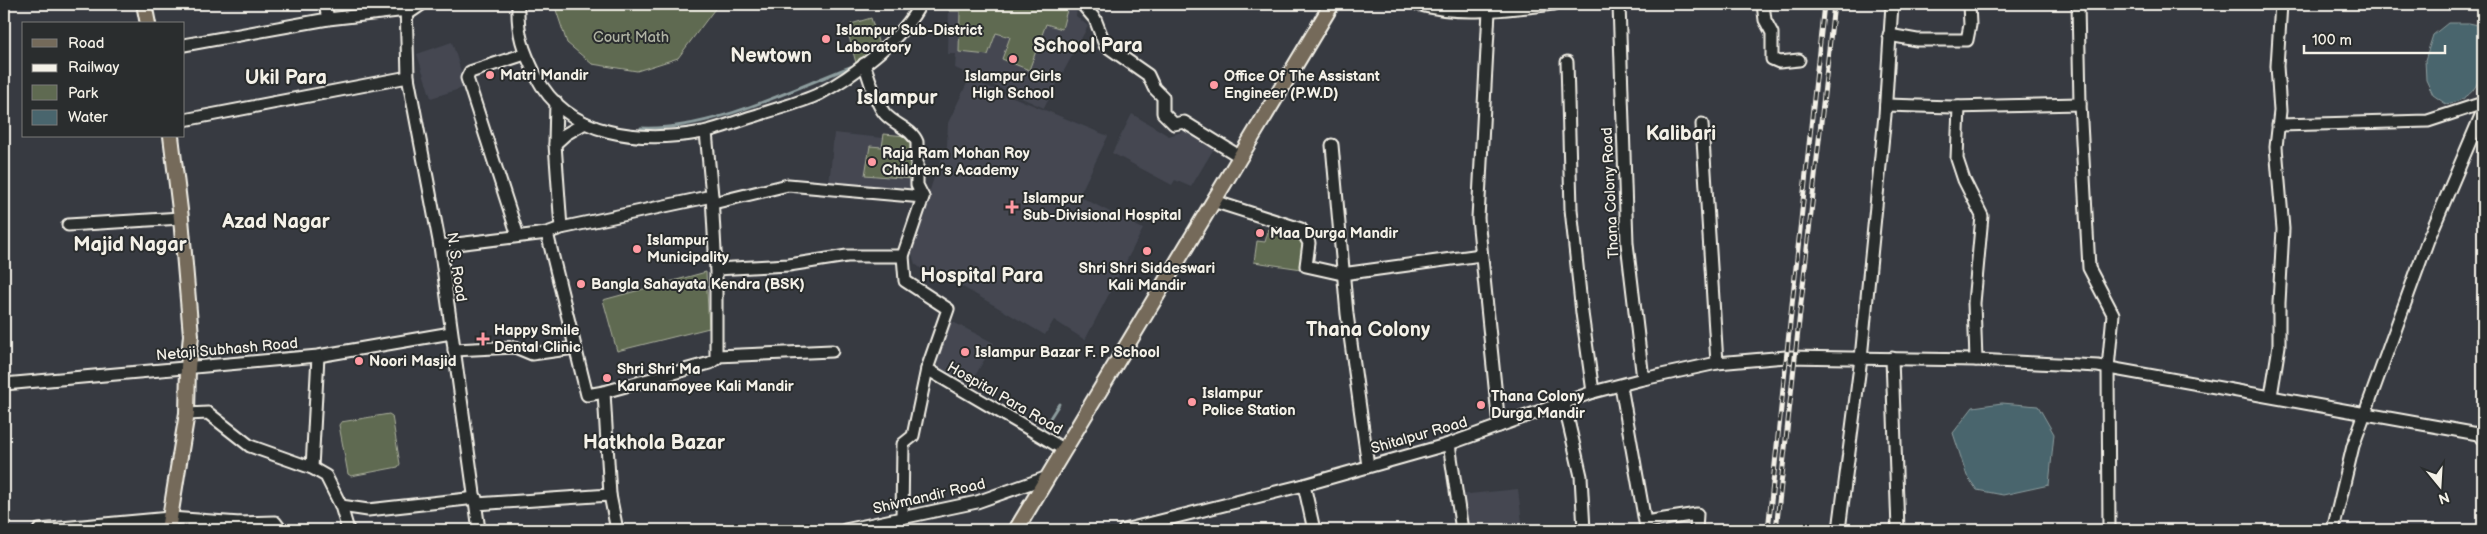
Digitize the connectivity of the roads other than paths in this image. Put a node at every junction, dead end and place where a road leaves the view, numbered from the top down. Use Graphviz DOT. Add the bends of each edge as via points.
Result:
graph roads {
  1 [pos="144,4"];
  2 [pos="325,4"];
  3 [pos="422,4"];
  4 [pos="518,4"];
  5 [pos="920,4"];
  6 [pos="1082,4"];
  7 [pos="1332,4"];
  8 [pos="1416,4"];
  9 [pos="1554,4"];
  10 [pos="1619,4"];
  11 [pos="1763,4"];
  12 [pos="1892,4"];
  13 [pos="1969,4"];
  14 [pos="2078,4"];
  15 [pos="2281,4"];
  16 [pos="407,10"];
  17 [pos="1490,11"];
  18 [pos="328,19"];
  19 [pos="148,22"];
  20 [pos="1889,35"];
  21 [pos="185,45"];
  22 [pos="525,54"];
  23 [pos="1799,60"];
  24 [pos="1567,62"];
  25 [pos="864,64"];
  26 [pos="408,77"];
  27 [pos="556,102"];
  28 [pos="2483,103"];
  29 [pos="2080,104"];
  30 [pos="1886,105"];
  31 [pos="1959,107"];
  32 [pos="2483,111"];
  33 [pos="185,120"];
  34 [pos="585,123"];
  35 [pos="1702,124"];
  36 [pos="2278,125"];
  37 [pos="706,132"];
  38 [pos="171,138"];
  39 [pos="555,144"];
  40 [pos="1332,145"];
  41 [pos="1239,156"];
  42 [pos="923,197"];
  43 [pos="713,200"];
  44 [pos="1213,201"];
  45 [pos="181,218"];
  46 [pos="68,225"];
  47 [pos="561,228"];
  48 [pos="547,233"];
  49 [pos="518,236"];
  50 [pos="440,246"];
  51 [pos="1481,255"];
  52 [pos="903,256"];
  53 [pos="716,269"];
  54 [pos="1342,274"];
  55 [pos="451,333"];
  56 [pos="575,348"];
  57 [pos="454,350"];
  58 [pos="832,351"];
  59 [pos="318,356"];
  60 [pos="717,356"];
  61 [pos="1861,358"];
  62 [pos="1892,358"];
  63 [pos="1976,360"];
  64 [pos="1717,364"];
  65 [pos="188,367"];
  66 [pos="2108,368"];
  67 [pos="927,369"];
  68 [pos="1643,379"];
  69 [pos="4,384"];
  70 [pos="1621,386"];
  71 [pos="604,392"];
  72 [pos="1593,392"];
  73 [pos="2272,396"];
  74 [pos="1564,403"];
  75 [pos="187,414"];
  76 [pos="2366,415"];
  77 [pos="1499,426"];
  78 [pos="2483,440"];
  79 [pos="1450,444"];
  80 [pos="1065,450"];
  81 [pos="1368,466"];
  82 [pos="312,468"];
  83 [pos="1048,477"];
  84 [pos="1304,485"];
  85 [pos="610,495"];
  86 [pos="476,501"];
  87 [pos="340,506"];
  88 [pos="902,519"];
  89 [pos="169,524"];
  90 [pos="240,526"];
  91 [pos="1645,526"];
  92 [pos="40,530"];
  93 [pos="281,530"];
  94 [pos="348,530"];
  95 [pos="479,530"];
  96 [pos="617,530"];
  97 [pos="845,530"];
  98 [pos="1016,530"];
  99 [pos="1124,530"];
  100 [pos="1314,530"];
  101 [pos="1462,530"];
  102 [pos="1584,530"];
  103 [pos="1696,530"];
  104 [pos="1839,530"];
  105 [pos="1898,530"];
  106 [pos="2109,530"];
  107 [pos="2332,530"];
  1 -- 19 [label="main road"];
  2 -- 18 [label="street"];
  3 -- 16 [label="street"];
  4 -- 22 [label="street" via="517,28"];
  5 -- 25 [label="street" via="898,33"];
  6 -- 41 [label="street" via="1094,19 1105,45 1148,75 1163,97 1163,113 1174,124 1184,122"];
  7 -- 41 [label="main road"];
  8 -- 17 [label="street" via="1448,10"];
  9 -- 17 [label="street"];
  10 -- 68 [label="street, Thana Colony Road" via="1627,243"];
  11 -- 23 [label="street" via="1765,20 1772,33 1772,59 1779,62"];
  12 -- 20 [label="street"];
  13 -- 20 [label="street" via="1967,40 1917,40"];
  14 -- 29 [label="street"];
  15 -- 36 [label="street"];
  16 -- 18 [label="street"];
  16 -- 26 [label="street, N. S. Road"];
  17 -- 51 [label="street" via="1478,218"];
  18 -- 21 [label="street"];
  20 -- 30 [label="street"];
  22 -- 27 [label="street" via="542,87"];
  22 -- 49 [label="street" via="470,72 467,78"];
  24 -- 72 [label="street" via="1571,209"];
  25 -- 37 [label="street" via="811,97"];
  25 -- 42 [label="street" via="882,108 917,142 917,185"];
  26 -- 33 [label="street"];
  26 -- 50 [label="street, N. S. Road"];
  27 -- 34 [label="street" via="568,114"];
  27 -- 39 [label="street"];
  28 -- 36 [label="street" via="2428,121"];
  29 -- 31 [label="street"];
  29 -- 66 [label="street" via="2089,268 2113,314"];
  30 -- 31 [label="street"];
  30 -- 61 [label="street"];
  31 -- 63 [label="street" via="1957,159 1982,216 1974,303"];
  32 -- 76 [label="street" via="2428,240"];
  34 -- 37 [label="street" via="604,131 637,137"];
  34 -- 39 [label="street"];
  35 -- 64 [label="street"];
  36 -- 73 [label="street" via="2276,147 2283,228 2279,346"];
  37 -- 43 [label="street"];
  38 -- 45 [label="main road"];
  39 -- 47 [label="street"];
  40 -- 54 [label="street"];
  41 -- 44 [label="main road"];
  42 -- 43 [label="street" via="788,185"];
  42 -- 52 [label="street, Hospital Para Road"];
  43 -- 47 [label="street"];
  43 -- 53 [label="street"];
  44 -- 54 [label="street" via="1301,229 1309,243 1306,266"];
  44 -- 80 [label="main road"];
  45 -- 46 [label="street"];
  45 -- 65 [label="main road" via="192,335"];
  47 -- 48 [label="street"];
  48 -- 49 [label="street"];
  48 -- 56 [label="street"];
  49 -- 50 [label="street"];
  50 -- 55 [label="street, N. S. Road"];
  51 -- 54 [label="street"];
  51 -- 77 [label="street"];
  52 -- 53 [label="street" via="847,256 789,265"];
  52 -- 67 [label="street, Hospital Para Road" via="905,281 948,309"];
  53 -- 60 [label="street"];
  54 -- 81 [label="street"];
  55 -- 57 [label="street, N. S. Road"];
  55 -- 59 [label="street, Netaji Subhash Road"];
  56 -- 57 [label="street" via="532,354 515,347"];
  56 -- 71 [label="street" via="587,395"];
  57 -- 86 [label="street, N. S. Road"];
  58 -- 60 [label="street"];
  59 -- 65 [label="street, Netaji Subhash Road"];
  59 -- 82 [label="street"];
  60 -- 71 [label="street" via="710,363"];
  61 -- 62 [label="street, Shitalpur Road"];
  61 -- 64 [label="street, Shitalpur Road" via="1780,358"];
  61 -- 104 [label="street"];
  62 -- 63 [label="street, Shitalpur Road"];
  62 -- 105 [label="street"];
  63 -- 66 [label="street, Shitalpur Road"];
  64 -- 68 [label="street, Shitalpur Road"];
  65 -- 69 [label="street, Netaji Subhash Road"];
  65 -- 75 [label="main road"];
  66 -- 73 [label="street, Shitalpur Road"];
  66 -- 106 [label="street"];
  67 -- 80 [label="street, Hospital Para Road"];
  67 -- 88 [label="street" via="913,436 903,444"];
  68 -- 70 [label="street, Shitalpur Road"];
  70 -- 72 [label="street, Shitalpur Road"];
  70 -- 91 [label="street"];
  71 -- 85 [label="street"];
  72 -- 74 [label="street, Shitalpur Road"];
  73 -- 76 [label="street, Shitalpur Road"];
  74 -- 77 [label="street, Shitalpur Road"];
  74 -- 102 [label="street" via="1581,476"];
  75 -- 82 [label="street" via="208,413 250,446"];
  75 -- 89 [label="main road"];
  76 -- 78 [label="street, Shitalpur Road" via="2478,434"];
  76 -- 107 [label="street" via="2353,446"];
  77 -- 79 [label="street, Shitalpur Road"];
  79 -- 81 [label="street, Shitalpur Road"];
  79 -- 101 [label="street"];
  80 -- 83 [label="main road"];
  81 -- 84 [label="street, Shitalpur Road"];
  82 -- 87 [label="street" via="326,476"];
  83 -- 88 [label="street, Shivmandir Road" via="977,502"];
  83 -- 98 [label="main road"];
  84 -- 99 [label="street, Shitalpur Road"];
  84 -- 100 [label="street"];
  85 -- 86 [label="street"];
  85 -- 96 [label="street"];
  86 -- 87 [label="street" via="368,510"];
  86 -- 95 [label="street, N. S. Road"];
  87 -- 94 [label="street"];
  88 -- 97 [label="street, Shivmandir Road"];
  89 -- 90 [label="street"];
  89 -- 92 [label="street"];
  90 -- 93 [label="street" via="275,522"];
  91 -- 103 [label="street" via="1697,514"];
}
